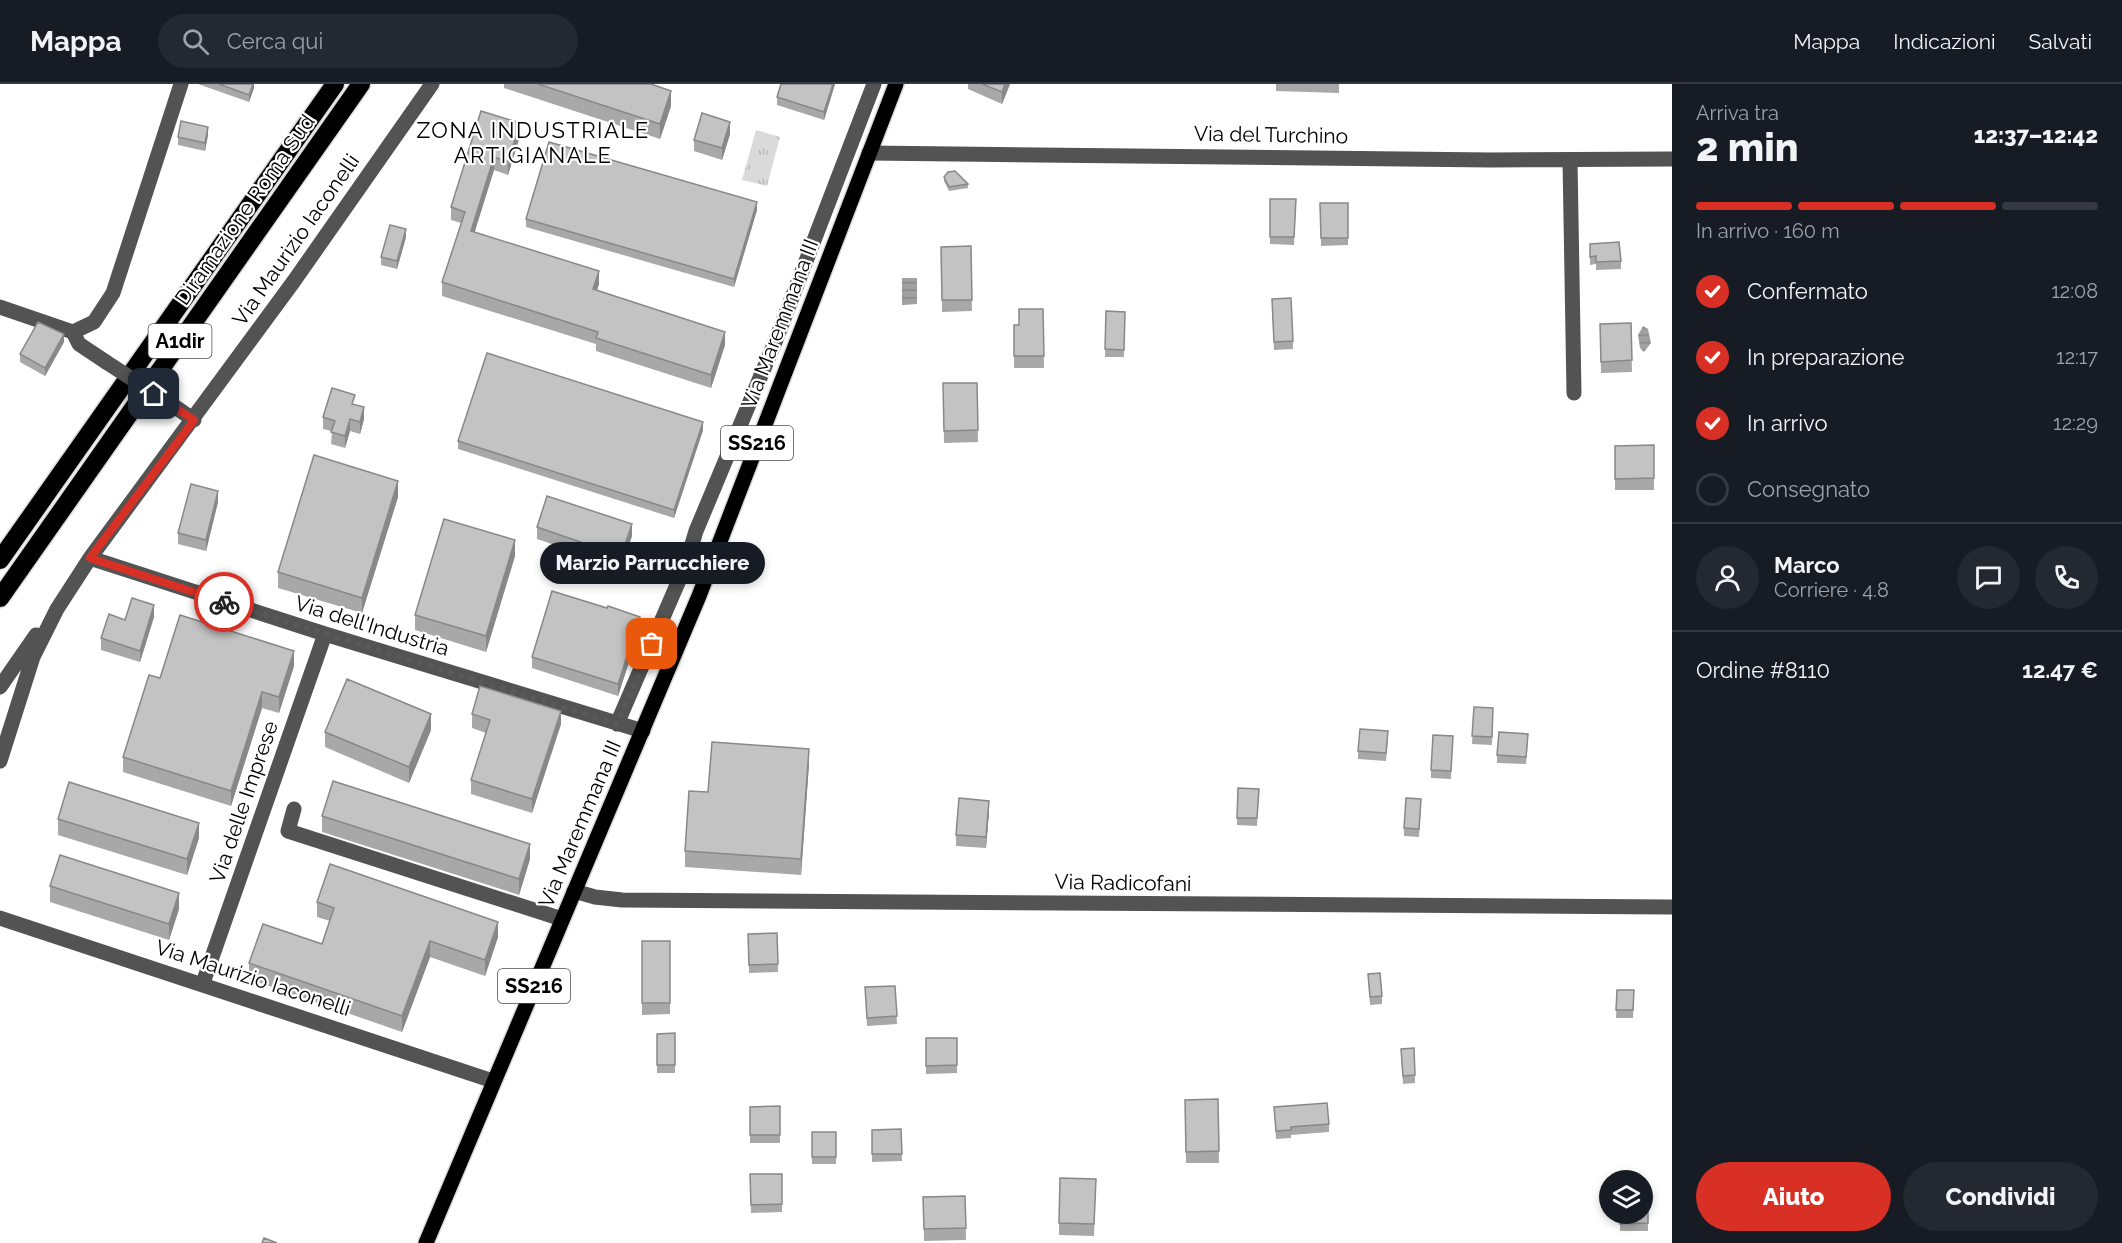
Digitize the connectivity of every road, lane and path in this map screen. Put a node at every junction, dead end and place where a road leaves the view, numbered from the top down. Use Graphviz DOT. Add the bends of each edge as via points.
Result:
graph roads {
  1 [pos="181,84"];
  2 [pos="334,84"];
  3 [pos="361,84"];
  4 [pos="432,84"];
  5 [pos="874,84"];
  6 [pos="896,84"];
  7 [pos="869,153"];
  8 [pos="1672,159"];
  9 [pos="1570,160"];
  10 [pos="0,307"];
  11 [pos="73,332"];
  12 [pos="1574,393"];
  13 [pos="194,420"];
  14 [pos="90,558"];
  15 [pos="0,560"];
  16 [pos="0,598"];
  17 [pos="325,634"];
  18 [pos="0,687"];
  19 [pos="617,724"];
  20 [pos="643,731"];
  21 [pos="0,761"];
  22 [pos="294,809"];
  23 [pos="574,891"];
  24 [pos="1672,907"];
  25 [pos="0,918"];
  26 [pos="562,919"];
  27 [pos="203,983"];
  28 [pos="493,1081"];
  29 [pos="426,1243"];
  1 -- 11 [label="street" via="113,293 94,322"];
  2 -- 15 [label="highway, Diramazione Roma Sud / A1dir"];
  3 -- 16 [label="highway, Diramazione Roma Sud / A1dir"];
  4 -- 13 [label="street, Via Maurizio Iaconelli"];
  5 -- 19 [label="street" via="686,564"];
  6 -- 7 [label="main road, Via Maremmana III / SS216"];
  7 -- 9 [label="street, Via del Turchino"];
  7 -- 20 [label="main road, Via Maremmana III / SS216"];
  8 -- 9 [label="street, Via del Turchino"];
  9 -- 12 [label="street"];
  10 -- 11 [label="street"];
  11 -- 13 [label="street, bridge" via="79,344"];
  13 -- 14 [label="street, Via Maurizio Iaconelli"];
  14 -- 17 [label="street, Via dell'Industria"];
  14 -- 18 [label="street"];
  14 -- 21 [label="street, Via Maurizio Iaconelli" via="57,609 33,657"];
  17 -- 19 [label="street, Via dell'Industria"];
  17 -- 27 [label="street, Via delle Imprese"];
  19 -- 20 [label="street, Via dell'Industria"];
  20 -- 23 [label="main road, Via Maremmana III / SS216"];
  22 -- 26 [label="street" via="288,831"];
  23 -- 24 [label="street, Via Radicofani" via="633,900"];
  23 -- 26 [label="main road, Via Maremmana III / SS216"];
  25 -- 27 [label="street, Via Maurizio Iaconelli"];
  26 -- 28 [label="main road, Via Maremmana III / SS216"];
  27 -- 28 [label="street, Via Maurizio Iaconelli"];
  28 -- 29 [label="main road, Via Maremmana III / SS216"];
}
